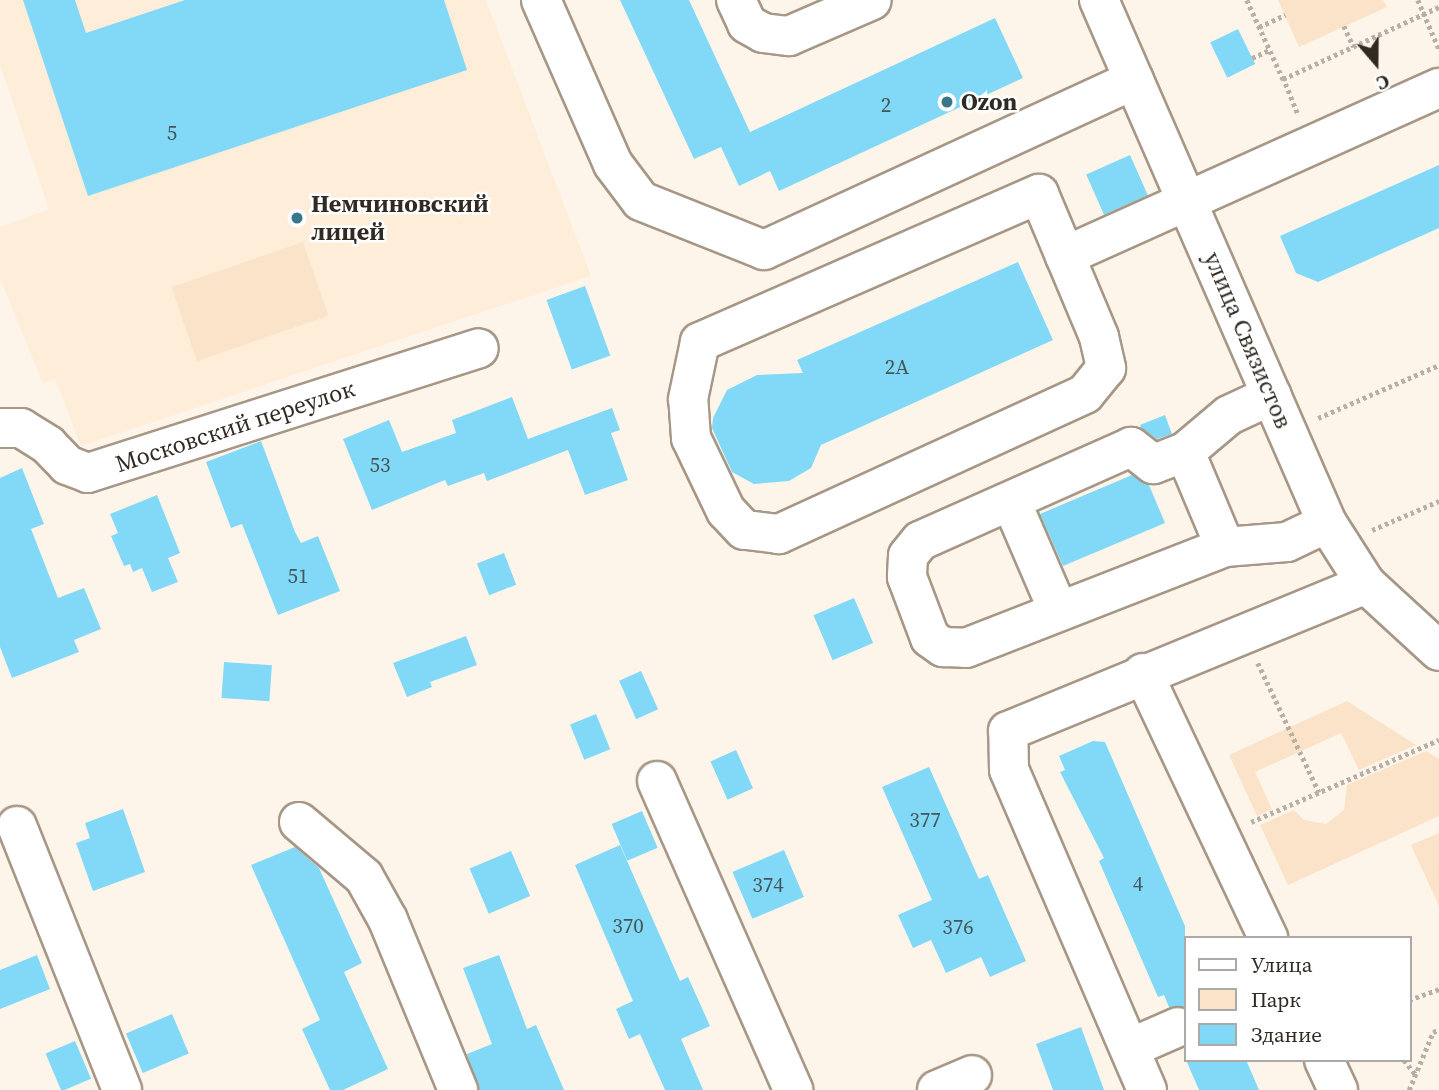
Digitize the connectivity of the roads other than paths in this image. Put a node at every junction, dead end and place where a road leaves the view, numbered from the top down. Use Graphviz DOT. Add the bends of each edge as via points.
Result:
graph roads {
  1 [pos="541,0"];
  2 [pos="736,0"];
  3 [pos="872,0"];
  4 [pos="1099,0"];
  5 [pos="1134,80"];
  6 [pos="1439,88"];
  7 [pos="1189,201"];
  8 [pos="1065,256"];
  9 [pos="479,348"];
  10 [pos="1272,395"];
  11 [pos="0,428"];
  12 [pos="1185,452"];
  13 [pos="1012,501"];
  14 [pos="1333,534"];
  15 [pos="1225,547"];
  16 [pos="1367,584"];
  17 [pos="1057,608"];
  18 [pos="1439,651"];
  19 [pos="1143,673"];
  20 [pos="657,782"];
  21 [pos="299,821"];
  22 [pos="17,826"];
  23 [pos="1267,936"];
  24 [pos="1178,1027"];
  25 [pos="1130,1048"];
  26 [pos="1325,1062"];
  27 [pos="972,1074"];
  28 [pos="122,1090"];
  29 [pos="458,1090"];
  30 [pos="793,1090"];
  31 [pos="937,1090"];
  32 [pos="1147,1090"];
  33 [pos="1338,1090"];
  1 -- 5 [label="street" via="613,164 642,201 764,250"];
  2 -- 3 [label="street" via="747,24 763,33 789,36"];
  4 -- 5 [label="street, улица Связистов"];
  5 -- 7 [label="street, улица Связистов"];
  6 -- 7 [label="street"];
  7 -- 8 [label="street"];
  7 -- 10 [label="street, улица Связистов"];
  8 -- 8 [label="street" via="1099,337 1106,368 1084,394 779,534 744,530 726,511 691,438 688,399 700,342 1038,194"];
  9 -- 11 [label="street, Московский переулок" via="88,473 67,465 48,445 21,428"];
  10 -- 12 [label="street" via="1229,415"];
  10 -- 14 [label="street, улица Связистов"];
  12 -- 13 [label="street" via="1153,464 1131,447"];
  12 -- 15 [label="street"];
  13 -- 17 [label="street"];
  13 -- 17 [label="street" via="920,541 908,556 907,577 930,638 943,647 965,648"];
  14 -- 15 [label="street"];
  14 -- 16 [label="street, улица Связистов"];
  15 -- 17 [label="street"];
  16 -- 18 [label="street, улица Связистов"];
  16 -- 19 [label="street"];
  19 -- 23 [label="street"];
  19 -- 25 [label="street" via="1008,731 1009,770"];
  20 -- 30 [label="street"];
  21 -- 29 [label="street" via="364,877 388,920"];
  22 -- 28 [label="street"];
  24 -- 25 [label="street"];
  25 -- 32 [label="street"];
  26 -- 33 [label="street"];
  27 -- 31 [label="street"];
}
